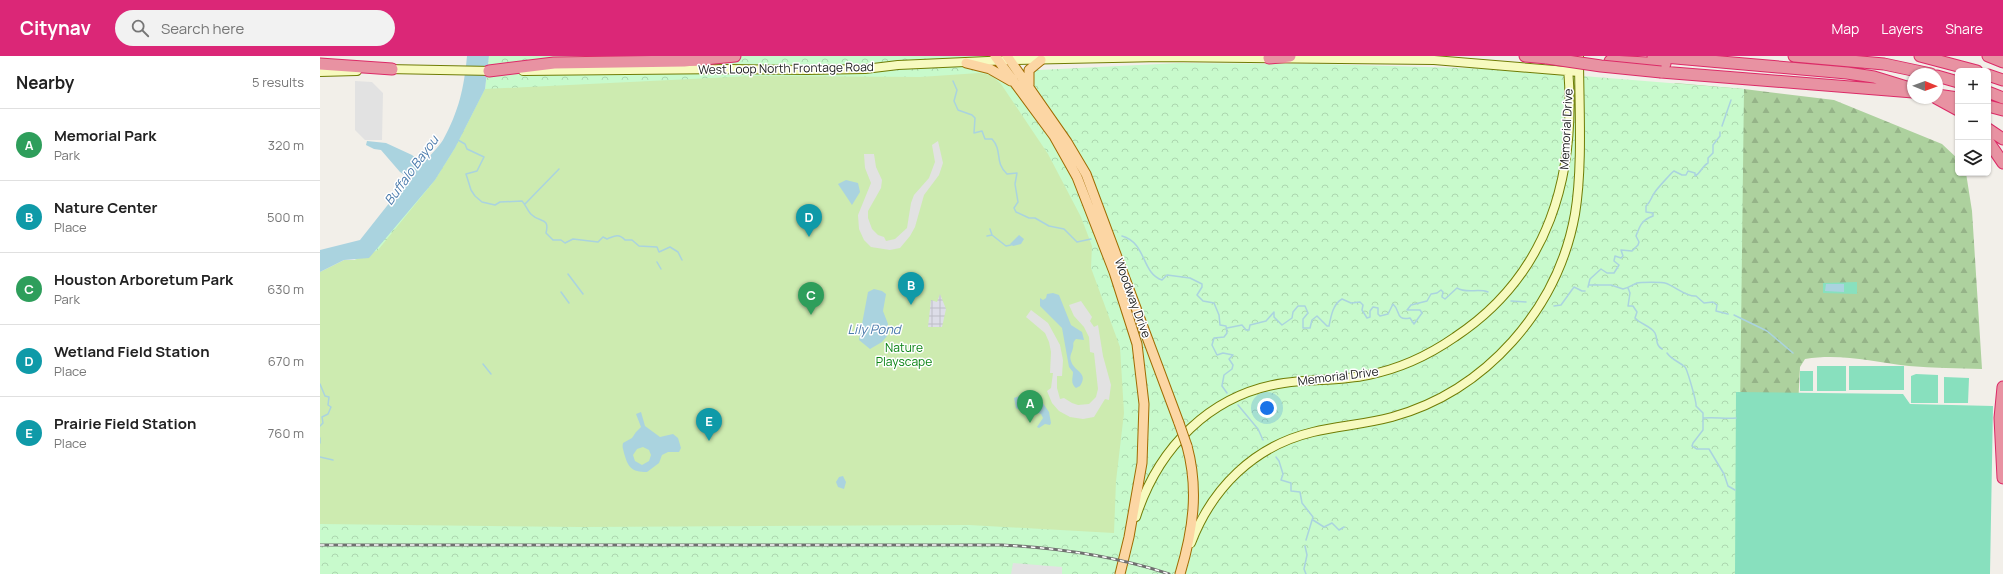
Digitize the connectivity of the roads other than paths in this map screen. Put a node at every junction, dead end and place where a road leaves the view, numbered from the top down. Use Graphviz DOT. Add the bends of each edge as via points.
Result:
graph roads {
  1 [pos="735,56"];
  2 [pos="949,56"];
  3 [pos="1032,56"];
  4 [pos="1290,56"];
  5 [pos="1525,56"];
  6 [pos="1568,56"];
  7 [pos="1579,56"];
  8 [pos="1653,56"];
  9 [pos="1794,56"];
  10 [pos="1920,56"];
  11 [pos="1988,56"];
  12 [pos="2000,56"];
  13 [pos="1547,57"];
  14 [pos="2003,57"];
  15 [pos="1003,58"];
  16 [pos="1269,58"];
  17 [pos="1041,60"];
  18 [pos="2003,62"];
  19 [pos="938,63"];
  20 [pos="966,63"];
  21 [pos="320,64"];
  22 [pos="555,67"];
  23 [pos="1535,68"];
  24 [pos="1965,68"];
  25 [pos="392,69"];
  26 [pos="1907,69"];
  27 [pos="1818,70"];
  28 [pos="489,71"];
  29 [pos="1568,71"];
  30 [pos="320,72"];
  31 [pos="1579,72"];
  32 [pos="1991,76"];
  33 [pos="1943,78"];
  34 [pos="2003,80"];
  35 [pos="1955,81"];
  36 [pos="1015,84"];
  37 [pos="1029,87"];
  38 [pos="1907,87"];
  39 [pos="1907,92"];
  40 [pos="1991,93"];
  41 [pos="2003,98"];
  42 [pos="1943,100"];
  43 [pos="1955,106"];
  44 [pos="1991,107"];
  45 [pos="2003,110"];
  46 [pos="1991,131"];
  47 [pos="2003,139"];
  48 [pos="1991,146"];
  49 [pos="2003,164"];
  50 [pos="1118,270"];
  51 [pos="2003,387"];
  52 [pos="2003,478"];
  53 [pos="1129,537"];
  54 [pos="1183,562"];
  55 [pos="1120,574"];
  56 [pos="1180,574"];
  1 -- 22 [label="highway"];
  2 -- 19 [label="main road"];
  3 -- 17 [label="main road"];
  4 -- 16 [label="highway"];
  5 -- 13 [label="highway"];
  6 -- 29 [label="main road, Memorial Drive"];
  7 -- 31 [label="main road, Memorial Drive"];
  8 -- 27 [label="highway"];
  9 -- 26 [label="highway" via="1884,64"];
  10 -- 24 [label="highway"];
  11 -- 18 [label="highway"];
  12 -- 14 [label="highway"];
  13 -- 23 [label="main road" via="1550,63"];
  13 -- 27 [label="highway, bridge" via="1728,68"];
  13 -- 39 [label="highway, bridge" via="1601,66"];
  15 -- 17 [label="main road, West Loop North Frontage Road"];
  15 -- 20 [label="main road, West Loop North Frontage Road"];
  15 -- 36 [label="main road, Woodway Drive"];
  15 -- 37 [label="main road, Woodway Drive"];
  16 -- 17 [label="main road, West Loop North Frontage Road" via="1149,57"];
  16 -- 23 [label="main road, West Loop North Frontage Road" via="1434,60"];
  17 -- 37 [label="main road" via="1029,70"];
  19 -- 20 [label="main road, West Loop North Frontage Road"];
  19 -- 22 [label="main road, West Loop North Frontage Road" via="865,69"];
  20 -- 36 [label="main road" via="990,69"];
  21 -- 25 [label="highway"];
  22 -- 28 [label="highway"];
  23 -- 29 [label="main road, West Loop North Frontage Road"];
  25 -- 28 [label="main road"];
  25 -- 30 [label="main road"];
  27 -- 38 [label="highway" via="1874,77"];
  29 -- 31 [label="main road, West Loop North Frontage Road"];
  29 -- 53 [label="main road, Memorial Drive" via="1568,143 1558,199 1538,248 1503,298 1459,335 1428,354 1404,364 1368,375 1283,383 1227,402 1182,436 1160,462 1142,496"];
  31 -- 54 [label="main road, Memorial Drive" via="1579,157 1575,215 1568,245 1556,275 1528,324 1507,348 1481,371 1442,398 1392,417 1300,435 1272,447 1252,460 1225,483 1206,510"];
  32 -- 34 [label="highway"];
  33 -- 35 [label="highway"];
  36 -- 50 [label="main road, Woodway Drive" via="1050,130 1070,162"];
  37 -- 50 [label="main road, Woodway Drive" via="1086,174"];
  40 -- 41 [label="highway"];
  42 -- 43 [label="highway"];
  44 -- 45 [label="highway"];
  46 -- 47 [label="highway"];
  48 -- 49 [label="highway"];
  50 -- 53 [label="main road, Woodway Drive" via="1137,344 1144,404 1142,463"];
  50 -- 54 [label="main road, Woodway Drive, bridge" via="1187,446 1193,474 1194,499 1193,518"];
  51 -- 52 [label="highway" via="2000,418"];
  53 -- 55 [label="main road, Memorial Drive"];
  54 -- 56 [label="main road, Memorial Drive"];
}
